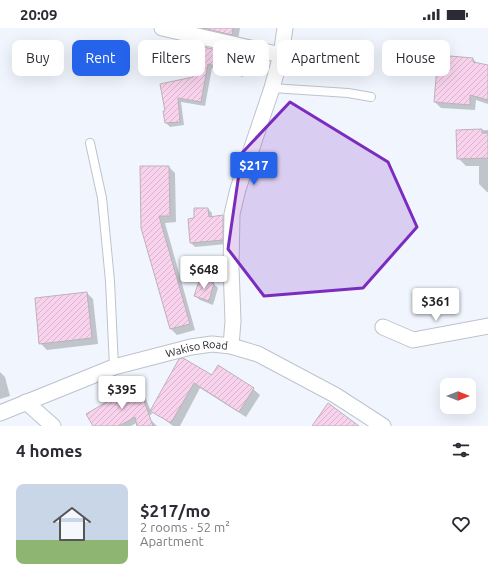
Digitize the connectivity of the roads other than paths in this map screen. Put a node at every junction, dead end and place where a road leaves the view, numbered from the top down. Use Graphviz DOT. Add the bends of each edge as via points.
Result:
graph roads {
  1 [pos="162,28"];
  2 [pos="285,28"];
  3 [pos="283,40"];
  4 [pos="277,55"];
  5 [pos="277,70"];
  6 [pos="272,88"];
  7 [pos="370,97"];
  8 [pos="90,143"];
  9 [pos="488,326"];
  10 [pos="383,327"];
  11 [pos="231,346"];
  12 [pos="114,367"];
  13 [pos="26,402"];
  14 [pos="0,413"];
  15 [pos="53,426"];
  16 [pos="383,426"];
  1 -- 4 [label="street"];
  2 -- 3 [label="street"];
  5 -- 6 [label="street"];
  6 -- 7 [label="lane"];
  6 -- 11 [label="street" via="232,214"];
  8 -- 12 [label="lane" via="102,198 110,281"];
  9 -- 10 [label="street" via="413,340"];
  11 -- 12 [label="street, Wakiso Road" via="212,344 191,347"];
  11 -- 16 [label="street, Wakiso Road" via="258,354 335,395"];
  12 -- 13 [label="street, Wakiso Road"];
  13 -- 14 [label="street, Wakiso Road"];
  13 -- 15 [label="street"];
}
